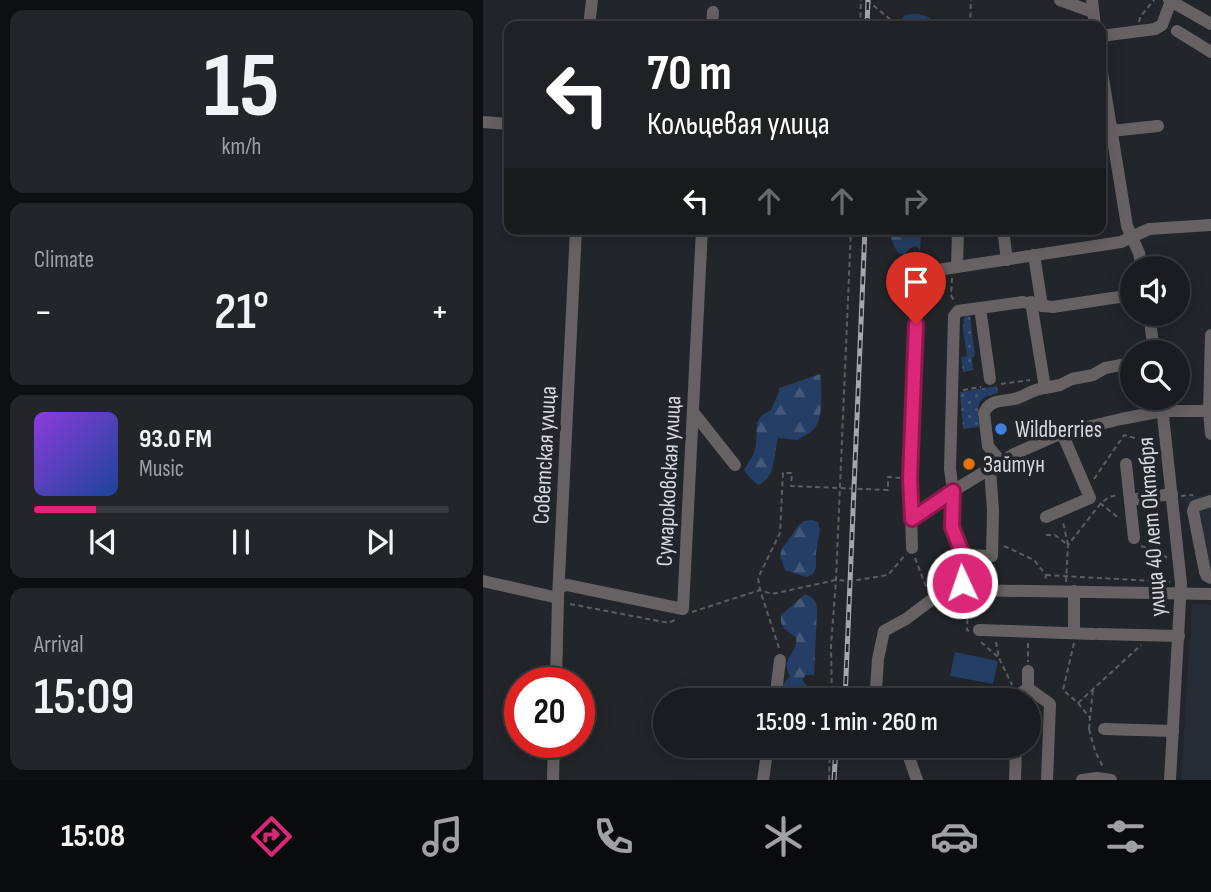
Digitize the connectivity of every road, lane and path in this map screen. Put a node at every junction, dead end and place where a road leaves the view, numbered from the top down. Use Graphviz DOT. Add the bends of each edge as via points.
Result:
graph roads {
  1 [pos="592,0"];
  2 [pos="861,0"];
  3 [pos="867,0"];
  4 [pos="971,0"];
  5 [pos="1060,0"];
  6 [pos="1154,0"];
  7 [pos="1170,1"];
  8 [pos="1093,6"];
  9 [pos="713,12"];
  10 [pos="590,21"];
  11 [pos="712,21"];
  12 [pos="860,21"];
  13 [pos="892,21"];
  14 [pos="971,21"];
  15 [pos="1211,24"];
  16 [pos="1137,31"];
  17 [pos="1177,32"];
  18 [pos="1106,35"];
  19 [pos="1211,52"];
  20 [pos="1106,98"];
  21 [pos="483,121"];
  22 [pos="504,123"];
  23 [pos="1158,126"];
  24 [pos="1111,131"];
  25 [pos="1211,225"];
  26 [pos="576,235"];
  27 [pos="702,235"];
  28 [pos="851,235"];
  29 [pos="958,235"];
  30 [pos="1004,235"];
  31 [pos="1132,237"];
  32 [pos="1034,255"];
  33 [pos="1140,256"];
  34 [pos="1007,260"];
  35 [pos="957,267"];
  36 [pos="1120,297"];
  37 [pos="1036,304"];
  38 [pos="981,308"];
  39 [pos="958,312"];
  40 [pos="1211,336"];
  41 [pos="1120,365"];
  42 [pos="990,379"];
  43 [pos="1045,388"];
  44 [pos="1163,411"];
  45 [pos="1210,411"];
  46 [pos="693,412"];
  47 [pos="1062,433"];
  48 [pos="1211,434"];
  49 [pos="1157,444"];
  50 [pos="1126,464"];
  51 [pos="735,465"];
  52 [pos="996,466"];
  53 [pos="888,477"];
  54 [pos="1085,486"];
  55 [pos="953,491"];
  56 [pos="1198,494"];
  57 [pos="1173,495"];
  58 [pos="1129,496"];
  59 [pos="1211,501"];
  60 [pos="1101,503"];
  61 [pos="1060,511"];
  62 [pos="1046,517"];
  63 [pos="912,519"];
  64 [pos="1133,533"];
  65 [pos="1045,535"];
  66 [pos="992,540"];
  67 [pos="1068,545"];
  68 [pos="912,548"];
  69 [pos="963,555"];
  70 [pos="1167,558"];
  71 [pos="1046,575"];
  72 [pos="1066,576"];
  73 [pos="1211,578"];
  74 [pos="836,580"];
  75 [pos="483,581"];
  76 [pos="828,582"];
  77 [pos="1181,588"];
  78 [pos="962,590"];
  79 [pos="1044,591"];
  80 [pos="1070,591"];
  81 [pos="559,593"];
  82 [pos="1211,594"];
  83 [pos="934,598"];
  84 [pos="979,630"];
  85 [pos="996,630"];
  86 [pos="1028,631"];
  87 [pos="1074,633"];
  88 [pos="1145,635"];
  89 [pos="1179,636"];
  90 [pos="780,660"];
  91 [pos="557,667"];
  92 [pos="1028,671"];
  93 [pos="776,688"];
  94 [pos="832,688"];
  95 [pos="876,688"];
  96 [pos="1017,688"];
  97 [pos="1023,688"];
  98 [pos="1093,689"];
  99 [pos="1041,701"];
  100 [pos="1078,703"];
  101 [pos="1090,718"];
  102 [pos="1089,729"];
  103 [pos="1104,729"];
  104 [pos="1173,731"];
  105 [pos="554,758"];
  106 [pos="766,758"];
  107 [pos="830,758"];
  108 [pos="909,758"];
  109 [pos="1016,758"];
  110 [pos="553,780"];
  111 [pos="763,780"];
  112 [pos="829,780"];
  113 [pos="917,780"];
  114 [pos="1015,780"];
  115 [pos="1047,780"];
  116 [pos="1081,780"];
  117 [pos="1110,780"];
  118 [pos="1170,780"];
  1 -- 10 [label="street"];
  2 -- 12 [label="path"];
  3 -- 13 [label="path"];
  4 -- 14 [label="path"];
  5 -- 8 [label="street"];
  6 -- 16 [label="path" via="1140,17"];
  7 -- 15 [label="street"];
  7 -- 16 [label="street" via="1162,25"];
  9 -- 11 [label="street"];
  16 -- 18 [label="street"];
  17 -- 19 [label="street"];
  20 -- 24 [label="street"];
  21 -- 22 [label="street"];
  23 -- 24 [label="street"];
  24 -- 31 [label="street"];
  25 -- 31 [label="street" via="1149,229"];
  26 -- 81 [label="street, Советская улица"];
  27 -- 46 [label="street, Сумароковская улица"];
  28 -- 74 [label="path"];
  29 -- 35 [label="street"];
  30 -- 34 [label="street"];
  31 -- 32 [label="street"];
  31 -- 33 [label="street"];
  32 -- 34 [label="street"];
  32 -- 37 [label="street"];
  34 -- 35 [label="street"];
  35 -- 39 [label="path" via="951,295"];
  35 -- 63 [label="street" via="918,273"];
  36 -- 37 [label="street" via="1053,307"];
  37 -- 38 [label="street"];
  37 -- 43 [label="street"];
  38 -- 39 [label="street"];
  38 -- 42 [label="street"];
  39 -- 55 [label="street" via="954,316 951,392"];
  40 -- 45 [label="street"];
  41 -- 43 [label="street"];
  43 -- 52 [label="street" via="986,408 988,446"];
  44 -- 45 [label="street"];
  44 -- 47 [label="street"];
  44 -- 57 [label="street, улица 40 лет Октября"];
  45 -- 48 [label="street"];
  46 -- 51 [label="street"];
  46 -- 81 [label="street, Сумароковская улица" via="683,609 567,585"];
  47 -- 52 [label="street"];
  47 -- 54 [label="street"];
  49 -- 54 [label="path" via="1124,435"];
  50 -- 58 [label="street"];
  52 -- 55 [label="street"];
  52 -- 66 [label="street"];
  53 -- 90 [label="path" via="888,490 791,486 792,473 783,473 781,533 758,578"];
  54 -- 61 [label="street" via="1090,498"];
  55 -- 63 [label="street"];
  55 -- 69 [label="street" via="952,527"];
  56 -- 57 [label="path"];
  57 -- 58 [label="street"];
  57 -- 77 [label="street, улица 40 лет Октября"];
  58 -- 60 [label="path" via="1109,497"];
  58 -- 64 [label="street"];
  59 -- 73 [label="street" via="1193,511 1205,572"];
  60 -- 64 [label="path"];
  60 -- 67 [label="path"];
  61 -- 62 [label="street"];
  61 -- 67 [label="path"];
  63 -- 68 [label="street"];
  64 -- 70 [label="path" via="1139,545"];
  65 -- 67 [label="path" via="1055,535"];
  66 -- 69 [label="street" via="992,556"];
  66 -- 71 [label="path" via="1034,560"];
  67 -- 72 [label="path"];
  68 -- 74 [label="path" via="888,575"];
  68 -- 83 [label="path"];
  69 -- 78 [label="street"];
  71 -- 72 [label="path"];
  71 -- 79 [label="path"];
  72 -- 77 [label="path"];
  72 -- 80 [label="path"];
  74 -- 76 [label="path"];
  74 -- 94 [label="path"];
  75 -- 81 [label="street"];
  77 -- 80 [label="street"];
  77 -- 82 [label="street"];
  77 -- 89 [label="street, улица 40 лет Октября"];
  78 -- 79 [label="street"];
  78 -- 83 [label="street"];
  79 -- 80 [label="street"];
  80 -- 87 [label="street"];
  81 -- 91 [label="street, Советская улица"];
  83 -- 95 [label="street" via="884,631"];
  84 -- 85 [label="street"];
  85 -- 86 [label="street"];
  85 -- 96 [label="path" via="999,658"];
  86 -- 87 [label="street"];
  86 -- 92 [label="path"];
  87 -- 88 [label="street"];
  87 -- 100 [label="path" via="1063,690"];
  88 -- 89 [label="street"];
  88 -- 98 [label="path" via="1144,642"];
  89 -- 104 [label="street, улица 40 лет Октября"];
  90 -- 93 [label="street"];
  92 -- 97 [label="street"];
  98 -- 100 [label="path"];
  98 -- 101 [label="path"];
  99 -- 115 [label="street" via="1050,704"];
  100 -- 101 [label="path"];
  101 -- 102 [label="path"];
  102 -- 103 [label="path"];
  102 -- 117 [label="path"];
  103 -- 104 [label="street"];
  104 -- 118 [label="street, улица 40 лет Октября"];
  105 -- 110 [label="street"];
  106 -- 111 [label="street"];
  107 -- 112 [label="path"];
  108 -- 113 [label="street"];
  109 -- 114 [label="street"];
  116 -- 117 [label="street"];
}
